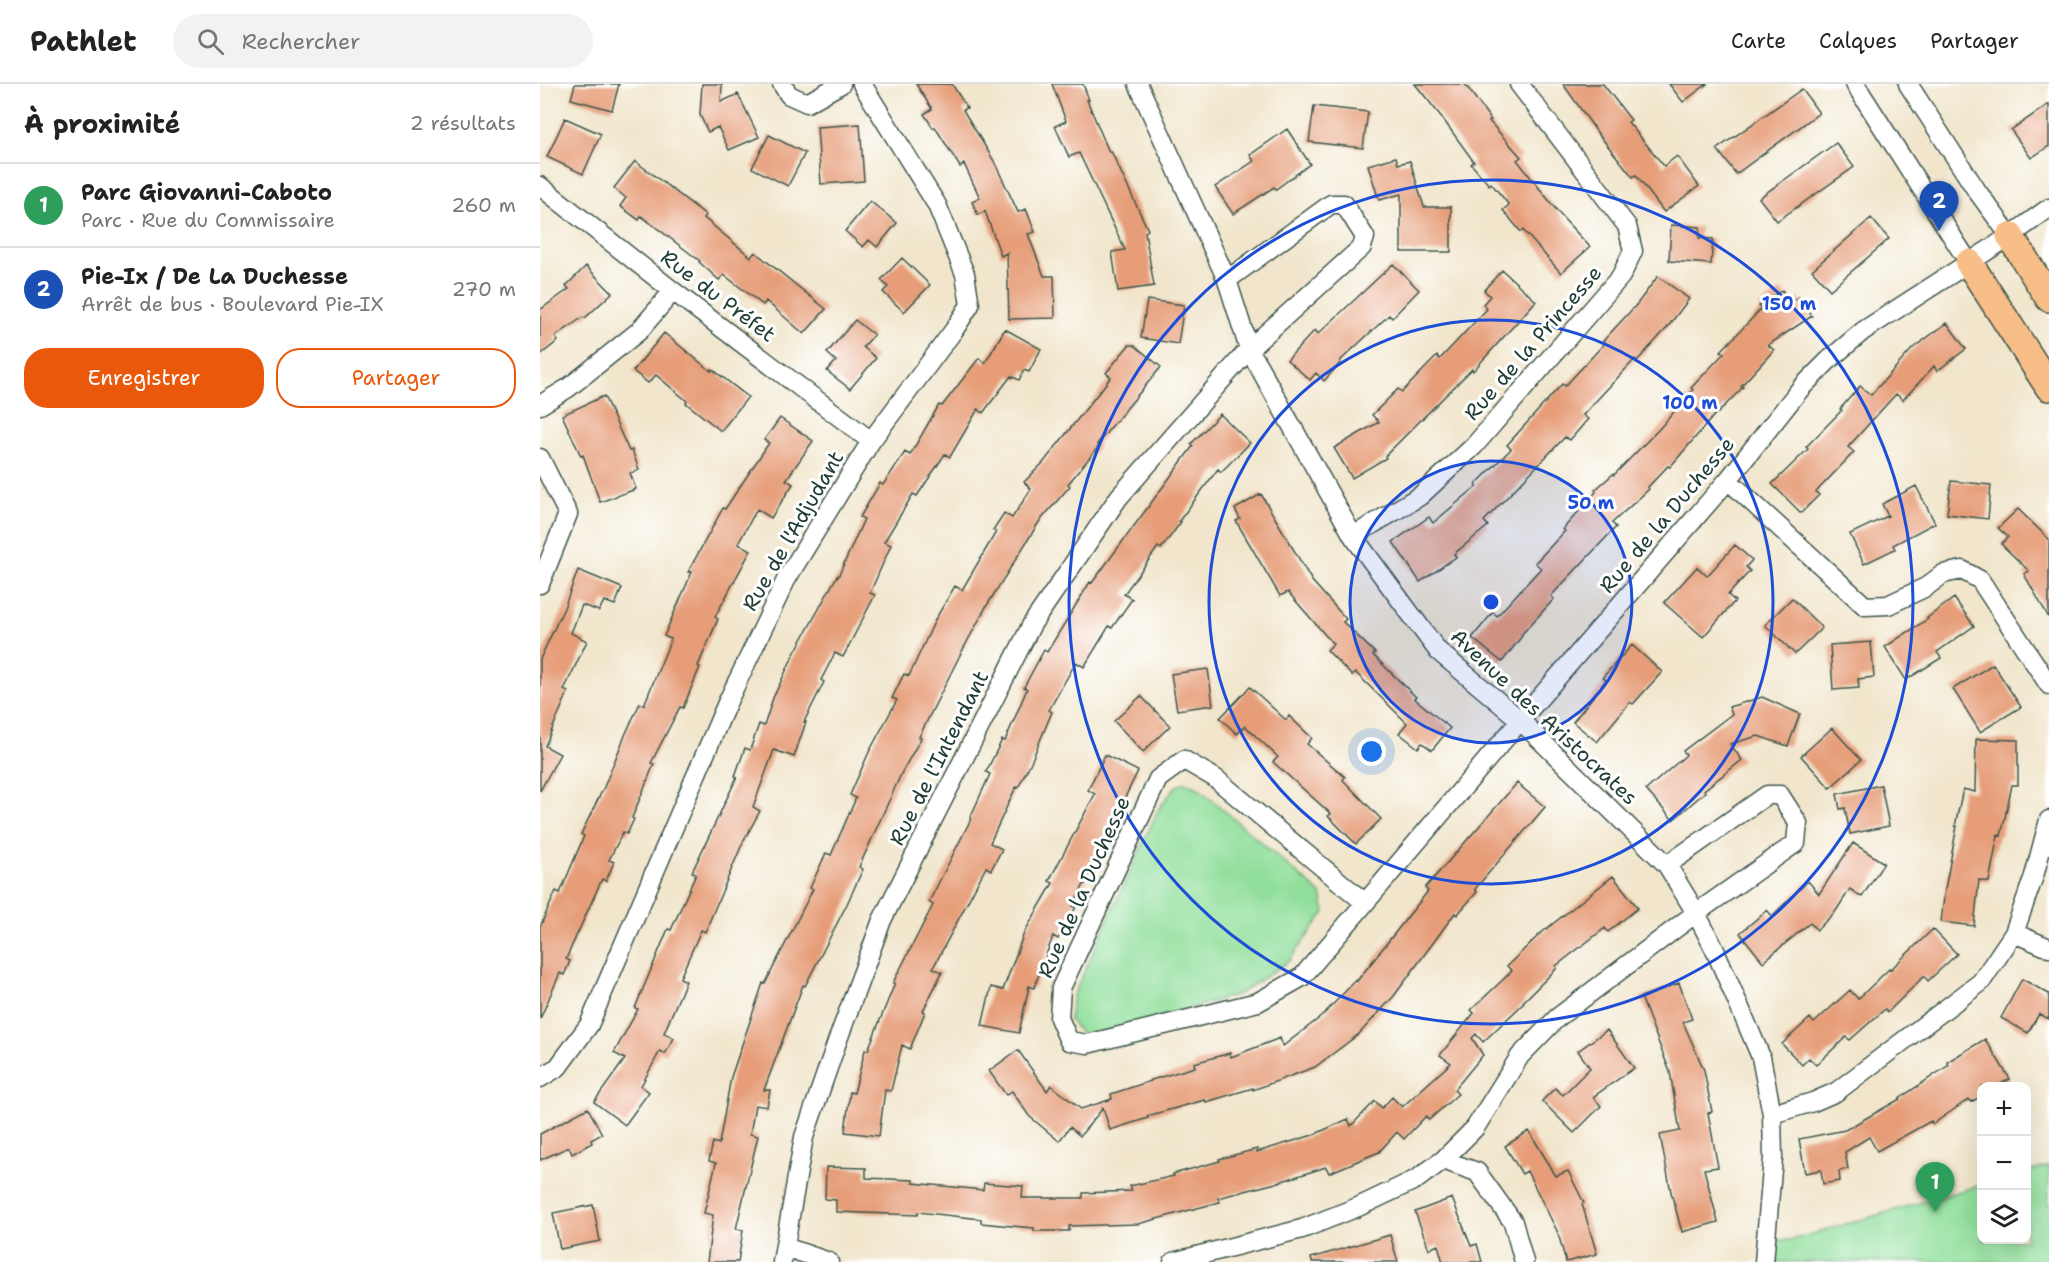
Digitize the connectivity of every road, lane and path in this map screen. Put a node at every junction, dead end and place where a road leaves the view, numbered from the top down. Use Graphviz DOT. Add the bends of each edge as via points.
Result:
graph roads {
  1 [pos="782,84"];
  2 [pos="842,84"];
  3 [pos="862,84"];
  4 [pos="1138,84"];
  5 [pos="1519,84"];
  6 [pos="1855,84"];
  7 [pos="1908,84"];
  8 [pos="540,186"];
  9 [pos="2049,208"];
  10 [pos="2010,236"];
  11 [pos="1969,263"];
  12 [pos="1227,280"];
  13 [pos="673,291"];
  14 [pos="2049,298"];
  15 [pos="1249,349"];
  16 [pos="2049,387"];
  17 [pos="540,405"];
  18 [pos="871,441"];
  19 [pos="540,458"];
  20 [pos="1728,480"];
  21 [pos="1353,536"];
  22 [pos="540,584"];
  23 [pos="2049,685"];
  24 [pos="1520,720"];
  25 [pos="2049,820"];
  26 [pos="1667,865"];
  27 [pos="2041,879"];
  28 [pos="1364,902"];
  29 [pos="1696,913"];
  30 [pos="2014,933"];
  31 [pos="2049,948"];
  32 [pos="540,1078"];
  33 [pos="1772,1114"];
  34 [pos="1443,1160"];
  35 [pos="784,1255"];
  36 [pos="828,1262"];
  37 [pos="1173,1262"];
  38 [pos="1524,1262"];
  39 [pos="1764,1262"];
  1 -- 2 [label="street" via="789,95 807,103"];
  3 -- 18 [label="street, Rue de l'Adjudant" via="937,205 965,274 970,305"];
  4 -- 12 [label="street, Avenue des Aristocrates"];
  5 -- 21 [label="street, Rue de la Princesse" via="1627,226 1633,251 1621,276 1474,446 1420,496"];
  6 -- 11 [label="street"];
  7 -- 10 [label="street"];
  8 -- 13 [label="street, Rue du Préfet"];
  9 -- 10 [label="street, Rue de la Duchesse"];
  10 -- 11 [label="street, Rue de la Duchesse"];
  10 -- 14 [label="highway"];
  11 -- 16 [label="highway"];
  11 -- 20 [label="street, Rue de la Duchesse" via="1879,320 1830,359 1787,404"];
  12 -- 15 [label="street, Avenue des Aristocrates"];
  12 -- 15 [label="street" via="1331,204 1344,204 1365,237 1362,247"];
  13 -- 17 [label="street" via="639,332"];
  13 -- 18 [label="street, Rue du Préfet"];
  15 -- 21 [label="street, Avenue des Aristocrates"];
  15 -- 35 [label="street, Rue de l'Intendant" via="1119,497 1032,624 882,920 804,1137"];
  18 -- 32 [label="street, Rue de l'Adjudant" via="782,588 727,704 590,1025 558,1067"];
  19 -- 22 [label="street" via="568,514"];
  20 -- 23 [label="street" via="1865,606 1888,605 1943,574 1962,570 1980,580"];
  20 -- 24 [label="street, Rue de la Duchesse"];
  21 -- 24 [label="street, Avenue des Aristocrates" via="1438,651"];
  24 -- 26 [label="street, Avenue des Aristocrates"];
  24 -- 28 [label="street, Rue de la Duchesse"];
  25 -- 27 [label="street"];
  26 -- 29 [label="street, Avenue des Aristocrates"];
  26 -- 29 [label="street" via="1767,795 1780,795 1798,823 1796,843"];
  27 -- 30 [label="street"];
  28 -- 28 [label="street, Rue de la Duchesse" via="1302,977 1258,1002 1087,1044 1069,1041 1059,1018 1061,988 1158,779 1184,760 1215,778"];
  29 -- 33 [label="street, Avenue des Aristocrates" via="1761,1057"];
  29 -- 34 [label="street" via="1557,1018 1520,1056 1475,1128"];
  30 -- 31 [label="street"];
  30 -- 33 [label="street" via="1981,982 1836,1092"];
  33 -- 39 [label="street, Avenue des Aristocrates" via="1773,1158"];
  34 -- 37 [label="street" via="1417,1179 1302,1229"];
  34 -- 38 [label="street" via="1477,1172 1513,1222"];
  35 -- 36 [label="street, Rue de l'Intendant"];
}
